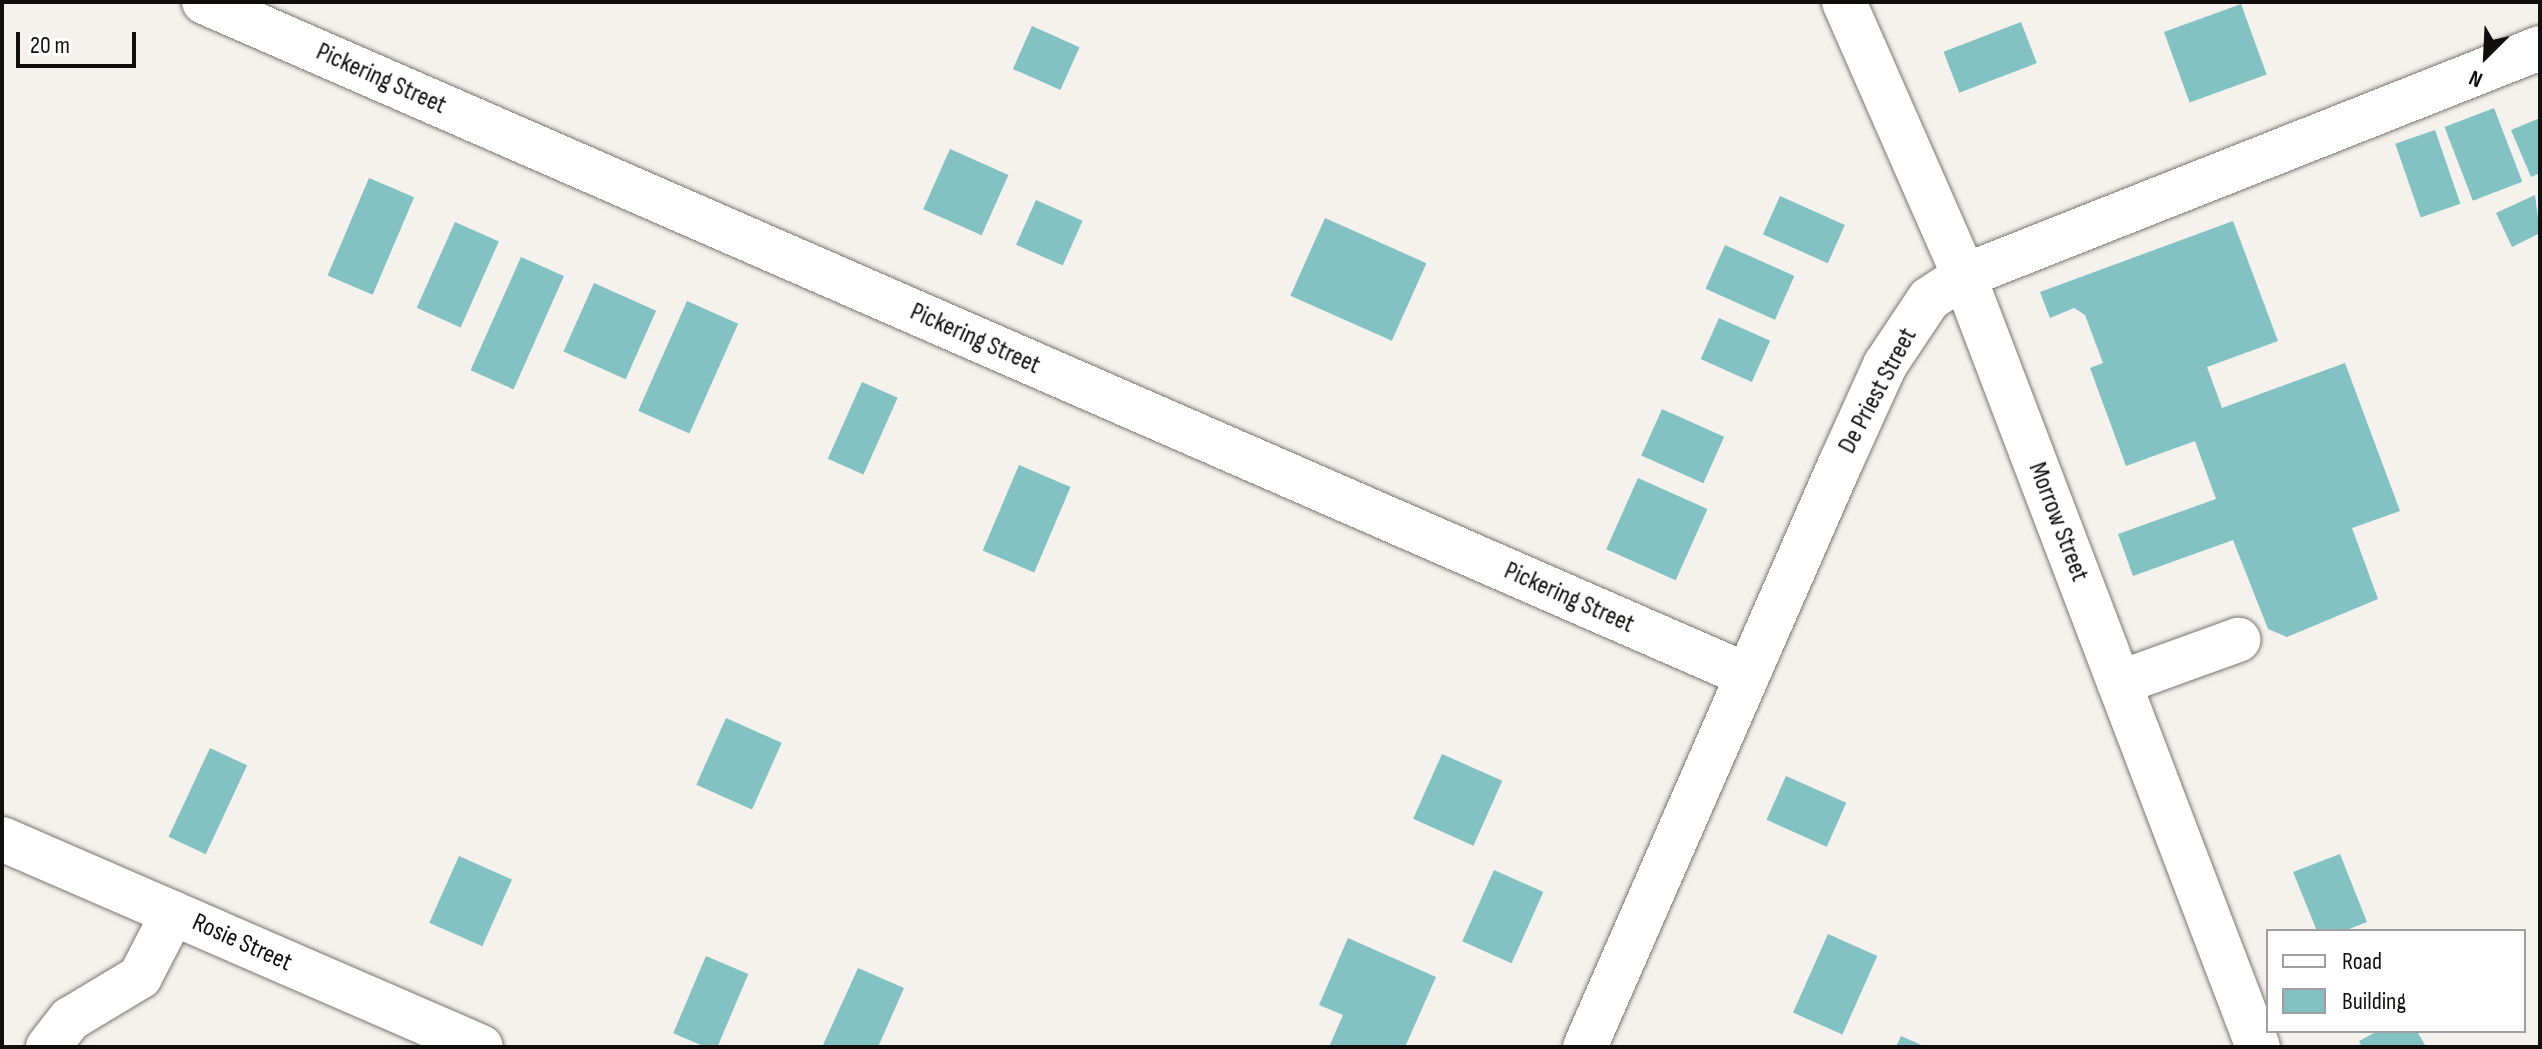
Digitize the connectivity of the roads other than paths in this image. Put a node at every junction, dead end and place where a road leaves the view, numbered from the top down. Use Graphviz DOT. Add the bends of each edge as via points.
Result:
graph roads {
  1 [pos="204,2"];
  2 [pos="1844,2"];
  3 [pos="2540,48"];
  4 [pos="1964,276"];
  5 [pos="2238,640"];
  6 [pos="1747,675"];
  7 [pos="2119,683"];
  8 [pos="2,839"];
  9 [pos="173,913"];
  10 [pos="477,1046"];
  11 [pos="48,1047"];
  12 [pos="1585,1047"];
  13 [pos="2258,1047"];
  1 -- 6 [label="street, Pickering Street"];
  2 -- 4 [label="street, Morrow Street"];
  3 -- 4 [label="street, De Priest Street"];
  4 -- 6 [label="street, De Priest Street" via="1929,299 1885,365"];
  4 -- 7 [label="street, Morrow Street"];
  5 -- 7 [label="street"];
  6 -- 12 [label="street, De Priest Street"];
  7 -- 13 [label="street, Morrow Street"];
  8 -- 9 [label="street, Rosie Street"];
  9 -- 10 [label="street, Rosie Street"];
  9 -- 11 [label="street" via="140,977 70,1019"];
}
